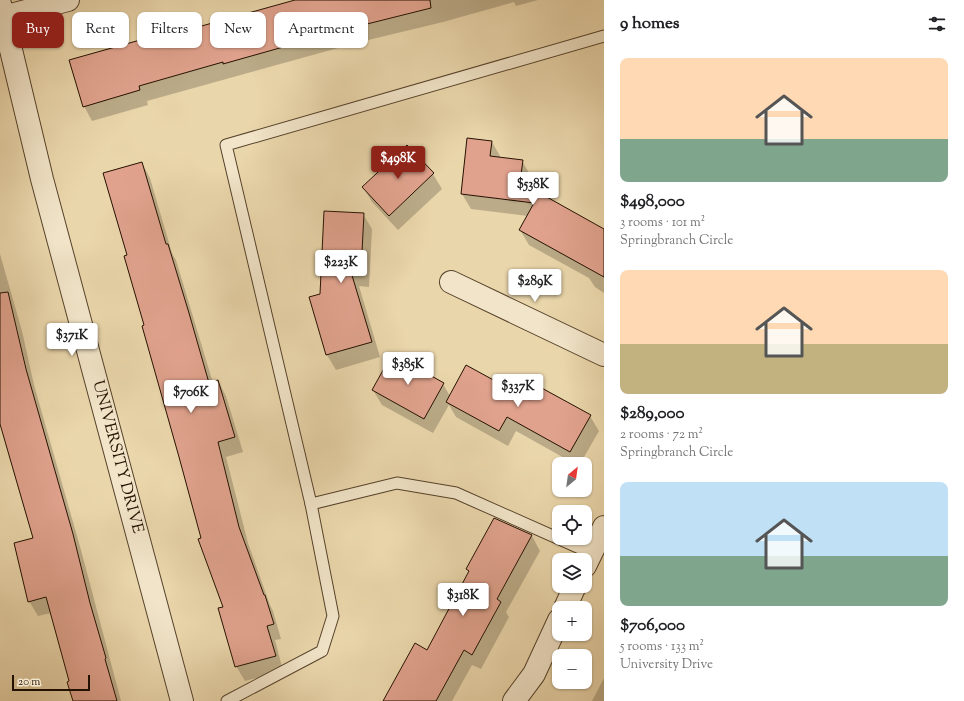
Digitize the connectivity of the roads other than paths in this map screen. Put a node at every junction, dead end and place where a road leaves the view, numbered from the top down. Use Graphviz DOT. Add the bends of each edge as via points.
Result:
graph roads {
  1 [pos="68,0"];
  2 [pos="2,10"];
  3 [pos="604,36"];
  4 [pos="451,282"];
  5 [pos="604,355"];
  6 [pos="311,504"];
  7 [pos="604,526"];
  8 [pos="576,553"];
  9 [pos="591,553"];
  10 [pos="552,635"];
  11 [pos="182,701"];
  12 [pos="227,701"];
  13 [pos="514,701"];
  1 -- 2 [label="street"];
  2 -- 11 [label="street, UNIVERSITY DRIVE" via="44,187"];
  3 -- 6 [label="lane" via="226,145"];
  4 -- 5 [label="street"];
  6 -- 8 [label="lane" via="397,483 456,493"];
  6 -- 12 [label="lane" via="333,616 322,652"];
  7 -- 9 [label="street"];
  10 -- 13 [label="street" via="534,674"];
}
